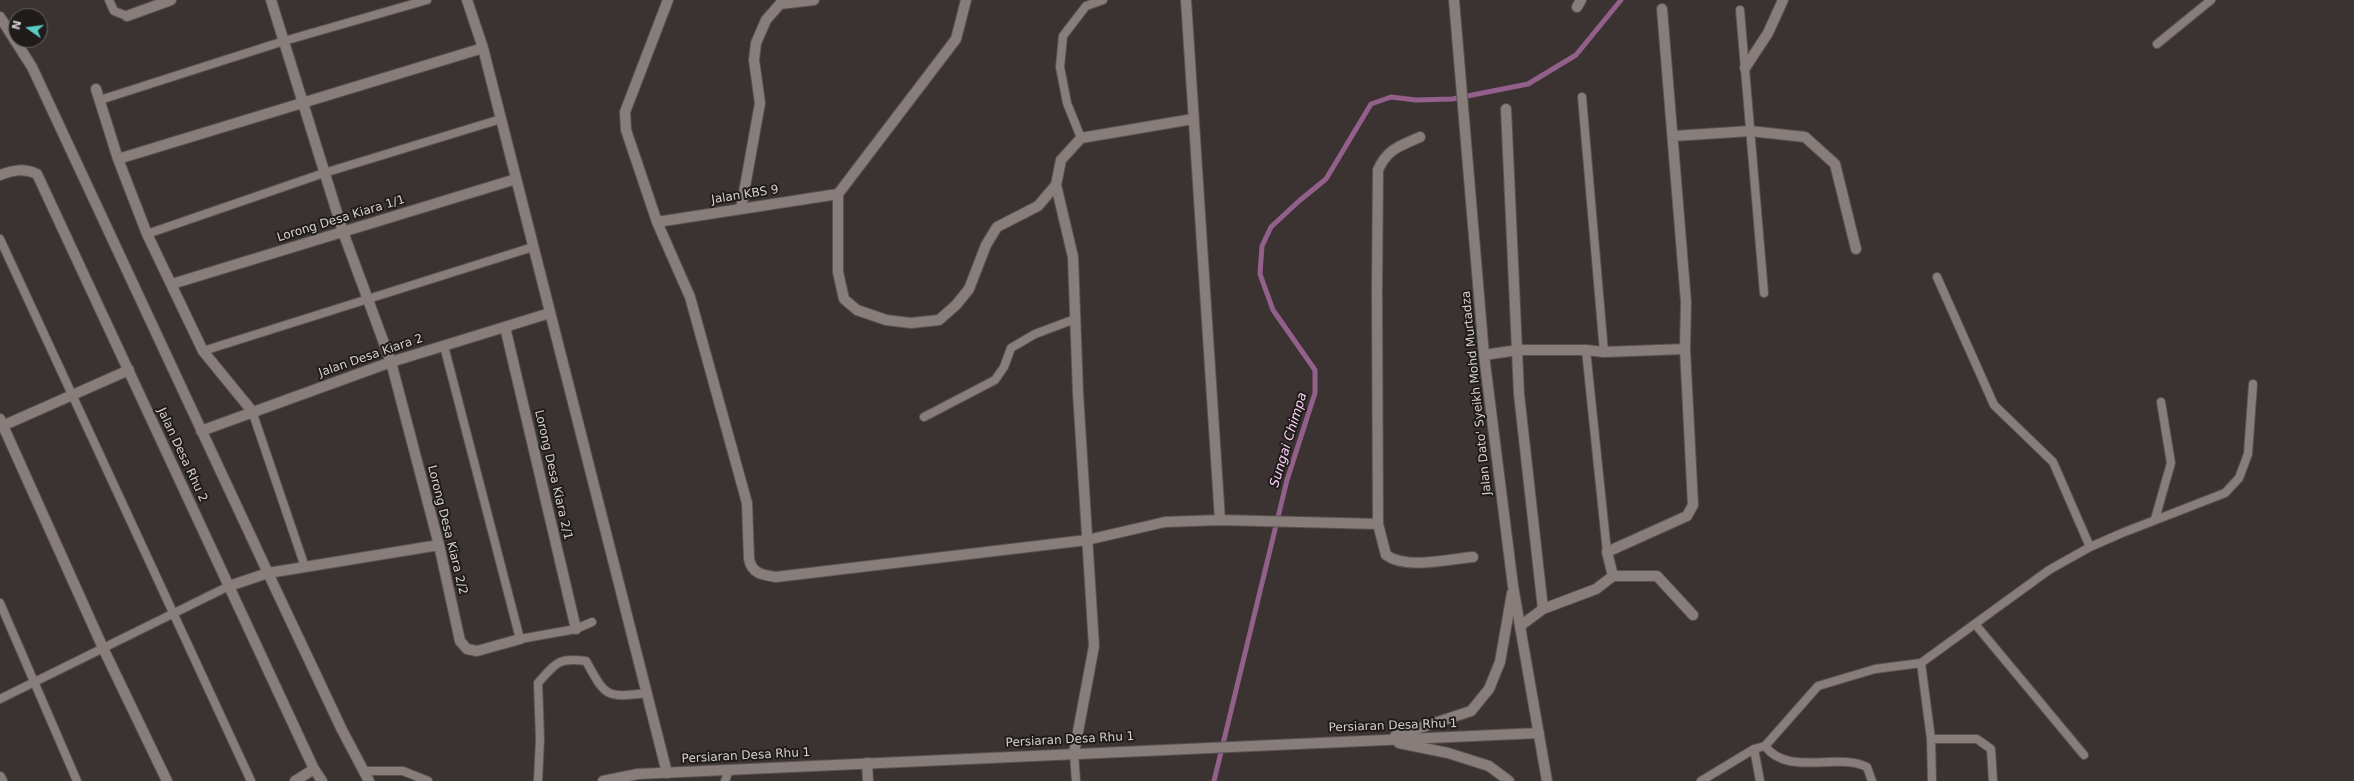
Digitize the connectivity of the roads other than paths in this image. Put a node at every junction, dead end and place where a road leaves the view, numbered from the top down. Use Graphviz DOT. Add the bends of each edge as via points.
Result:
graph roads {
  1 [pos="109,0"];
  2 [pos="171,0"];
  3 [pos="271,0"];
  4 [pos="427,0"];
  5 [pos="467,0"];
  6 [pos="668,0"];
  7 [pos="814,0"];
  8 [pos="966,0"];
  9 [pos="1103,0"];
  10 [pos="1186,0"];
  11 [pos="1454,0"];
  12 [pos="1783,0"];
  13 [pos="2211,0"];
  14 [pos="1662,9"];
  15 [pos="1740,10"];
  16 [pos="127,16"];
  17 [pos="0,17"];
  18 [pos="284,41"];
  19 [pos="2157,44"];
  20 [pos="483,48"];
  21 [pos="1745,68"];
  22 [pos="96,89"];
  23 [pos="1582,97"];
  24 [pos="100,100"];
  25 [pos="303,103"];
  26 [pos="1506,109"];
  27 [pos="501,119"];
  28 [pos="1193,119"];
  29 [pos="1750,131"];
  30 [pos="1674,136"];
  31 [pos="1420,137"];
  32 [pos="1081,138"];
  33 [pos="118,159"];
  34 [pos="324,173"];
  35 [pos="0,175"];
  36 [pos="516,179"];
  37 [pos="1056,185"];
  38 [pos="838,194"];
  39 [pos="741,209"];
  40 [pos="657,222"];
  41 [pos="343,232"];
  42 [pos="147,234"];
  43 [pos="0,239"];
  44 [pos="533,247"];
  45 [pos="1856,250"];
  46 [pos="1937,277"];
  47 [pos="172,284"];
  48 [pos="1764,293"];
  49 [pos="368,299"];
  50 [pos="550,313"];
  51 [pos="1075,319"];
  52 [pos="505,327"];
  53 [pos="444,346"];
  54 [pos="1685,349"];
  55 [pos="1518,350"];
  56 [pos="1586,350"];
  57 [pos="203,351"];
  58 [pos="1604,352"];
  59 [pos="1484,355"];
  60 [pos="391,362"];
  61 [pos="129,370"];
  62 [pos="2253,384"];
  63 [pos="72,395"];
  64 [pos="2161,402"];
  65 [pos="252,411"];
  66 [pos="924,417"];
  67 [pos="1,424"];
  68 [pos="201,431"];
  69 [pos="2155,519"];
  70 [pos="1220,520"];
  71 [pos="1378,524"];
  72 [pos="1087,540"];
  73 [pos="439,545"];
  74 [pos="2090,547"];
  75 [pos="1607,552"];
  76 [pos="1473,557"];
  77 [pos="305,567"];
  78 [pos="268,573"];
  79 [pos="1613,576"];
  80 [pos="229,586"];
  81 [pos="1513,586"];
  82 [pos="0,603"];
  83 [pos="1543,609"];
  84 [pos="173,614"];
  85 [pos="1693,616"];
  86 [pos="592,622"];
  87 [pos="1975,624"];
  88 [pos="1520,626"];
  89 [pos="576,629"];
  90 [pos="520,639"];
  91 [pos="103,648"];
  92 [pos="1921,663"];
  93 [pos="34,682"];
  94 [pos="647,693"];
  95 [pos="0,699"];
  96 [pos="1539,733"];
  97 [pos="1931,739"];
  98 [pos="1383,740"];
  99 [pos="1765,746"];
  100 [pos="1754,749"];
  101 [pos="1074,753"];
  102 [pos="2084,755"];
  103 [pos="868,763"];
  104 [pos="314,769"];
  105 [pos="729,770"];
  106 [pos="364,771"];
  107 [pos="667,773"];
  108 [pos="0,777"];
  109 [pos="2,781"];
  110 [pos="77,781"];
  111 [pos="167,781"];
  112 [pos="251,781"];
  113 [pos="295,781"];
  114 [pos="322,781"];
  115 [pos="369,781"];
  116 [pos="428,781"];
  117 [pos="538,781"];
  118 [pos="603,781"];
  119 [pos="724,781"];
  120 [pos="868,781"];
  121 [pos="1076,781"];
  122 [pos="1509,781"];
  123 [pos="1547,781"];
  124 [pos="1701,781"];
  125 [pos="1760,781"];
  126 [pos="1872,781"];
  127 [pos="1932,781"];
  128 [pos="1993,781"];
  1 -- 16 [label="lane" via="114,11"];
  2 -- 16 [label="street"];
  3 -- 18 [label="street, Lorong Desa Kiara 2/2"];
  4 -- 18 [label="lane"];
  5 -- 20 [label="street"];
  6 -- 40 [label="street" via="625,112 626,130"];
  7 -- 39 [label="street" via="780,4 766,20 756,43 754,60 760,103"];
  8 -- 38 [label="street" via="956,39"];
  9 -- 32 [label="lane" via="1086,6 1063,36 1060,67 1067,103"];
  10 -- 28 [label="street"];
  11 -- 59 [label="street, Jalan Dato' Syeikh Mohd Murtadza"];
  12 -- 21 [label="street" via="1768,33"];
  13 -- 19 [label="lane"];
  14 -- 30 [label="street"];
  15 -- 21 [label="lane"];
  17 -- 68 [label="street" via="32,67"];
  18 -- 24 [label="lane"];
  18 -- 25 [label="street, Lorong Desa Kiara 2/2"];
  20 -- 25 [label="street"];
  20 -- 27 [label="street"];
  21 -- 29 [label="lane"];
  22 -- 24 [label="street"];
  23 -- 58 [label="lane"];
  24 -- 33 [label="street"];
  25 -- 33 [label="street"];
  25 -- 34 [label="street, Lorong Desa Kiara 2/2"];
  26 -- 55 [label="street"];
  27 -- 34 [label="lane"];
  27 -- 36 [label="street"];
  28 -- 32 [label="street"];
  28 -- 70 [label="street"];
  29 -- 30 [label="street"];
  29 -- 45 [label="street" via="1805,137 1835,164"];
  29 -- 48 [label="lane"];
  30 -- 54 [label="street" via="1686,302"];
  31 -- 71 [label="street" via="1395,148 1384,157 1378,170"];
  32 -- 37 [label="street" via="1061,160"];
  33 -- 42 [label="street"];
  34 -- 41 [label="street, Lorong Desa Kiara 2/2"];
  34 -- 42 [label="lane"];
  35 -- 61 [label="street, Jalan Desa Rhu 2" via="26,169 37,174"];
  36 -- 41 [label="street, Lorong Desa Kiara 1/1"];
  36 -- 44 [label="street"];
  37 -- 38 [label="street" via="1038,206 997,227 986,245 969,289 956,305 939,320 910,323 886,320 857,310 844,299 838,272"];
  37 -- 51 [label="street" via="1073,257"];
  38 -- 39 [label="street, Jalan KBS 9"];
  39 -- 40 [label="street, Jalan KBS 9"];
  40 -- 72 [label="street" via="690,297 747,503 749,559 750,566 756,572 776,577"];
  41 -- 47 [label="street, Lorong Desa Kiara 1/1"];
  41 -- 49 [label="street, Lorong Desa Kiara 2/2"];
  42 -- 47 [label="street"];
  43 -- 63 [label="lane"];
  44 -- 49 [label="lane"];
  44 -- 50 [label="street"];
  46 -- 74 [label="lane" via="1994,405 2054,462"];
  47 -- 57 [label="street"];
  49 -- 57 [label="lane"];
  49 -- 60 [label="street, Lorong Desa Kiara 2/2"];
  50 -- 52 [label="street, Jalan Desa Kiara 2"];
  50 -- 94 [label="street"];
  51 -- 66 [label="lane" via="1035,334 1011,348 1004,367 995,380"];
  51 -- 72 [label="street"];
  52 -- 53 [label="street, Jalan Desa Kiara 2"];
  52 -- 89 [label="street, Lorong Desa Kiara 2/1"];
  53 -- 60 [label="street, Jalan Desa Kiara 2"];
  53 -- 90 [label="lane"];
  54 -- 58 [label="street"];
  54 -- 75 [label="street" via="1693,505 1687,516"];
  55 -- 56 [label="street"];
  55 -- 59 [label="street"];
  55 -- 83 [label="street" via="1519,394"];
  56 -- 58 [label="street"];
  56 -- 75 [label="lane"];
  57 -- 65 [label="street"];
  59 -- 81 [label="street, Jalan Dato' Syeikh Mohd Murtadza"];
  60 -- 65 [label="street, Jalan Desa Kiara 2"];
  60 -- 73 [label="street, Lorong Desa Kiara 2/2"];
  61 -- 63 [label="street"];
  61 -- 80 [label="street, Jalan Desa Rhu 2"];
  62 -- 69 [label="lane" via="2248,454 2239,478 2225,492"];
  63 -- 67 [label="street"];
  63 -- 84 [label="lane"];
  64 -- 69 [label="lane" via="2171,463"];
  65 -- 68 [label="street, Jalan Desa Kiara 2"];
  65 -- 77 [label="lane"];
  67 -- 91 [label="street"];
  68 -- 78 [label="street"];
  69 -- 74 [label="lane"];
  70 -- 71 [label="street"];
  70 -- 72 [label="street" via="1165,522"];
  71 -- 76 [label="street" via="1386,555 1394,561 1409,563"];
  72 -- 101 [label="street" via="1094,646"];
  73 -- 77 [label="street"];
  73 -- 90 [label="street, Lorong Desa Kiara 2/2" via="460,641 467,650"];
  74 -- 87 [label="lane" via="2049,570"];
  75 -- 79 [label="street"];
  77 -- 78 [label="street"];
  78 -- 80 [label="street"];
  78 -- 106 [label="street"];
  79 -- 83 [label="street" via="1596,589"];
  79 -- 85 [label="street" via="1657,576"];
  80 -- 84 [label="lane"];
  80 -- 104 [label="street, Jalan Desa Rhu 2"];
  81 -- 88 [label="street, Jalan Dato' Syeikh Mohd Murtadza"];
  81 -- 98 [label="street" via="1500,662 1489,689 1471,711"];
  82 -- 93 [label="lane"];
  83 -- 88 [label="street"];
  84 -- 91 [label="lane"];
  84 -- 112 [label="lane"];
  86 -- 89 [label="lane"];
  87 -- 92 [label="lane"];
  87 -- 102 [label="lane"];
  88 -- 96 [label="street, Jalan Dato' Syeikh Mohd Murtadza"];
  89 -- 90 [label="lane"];
  91 -- 93 [label="lane"];
  91 -- 111 [label="street"];
  92 -- 97 [label="lane"];
  92 -- 99 [label="lane" via="1875,669 1818,686"];
  93 -- 95 [label="lane"];
  93 -- 110 [label="lane"];
  94 -- 107 [label="street"];
  94 -- 117 [label="lane" via="617,697 602,690 586,661 568,658 554,666 538,683"];
  96 -- 98 [label="street, Persiaran Desa Rhu 1"];
  96 -- 123 [label="street, Jalan Dato' Syeikh Mohd Murtadza"];
  97 -- 127 [label="lane"];
  97 -- 128 [label="lane" via="1977,739 1991,749"];
  98 -- 101 [label="street, Persiaran Desa Rhu 1"];
  98 -- 122 [label="street" via="1448,753 1489,766"];
  99 -- 100 [label="lane"];
  99 -- 126 [label="lane" via="1772,755 1781,759 1813,763 1858,763 1867,767"];
  100 -- 124 [label="lane"];
  100 -- 125 [label="lane"];
  101 -- 103 [label="street, Persiaran Desa Rhu 1"];
  101 -- 121 [label="lane"];
  103 -- 105 [label="street, Persiaran Desa Rhu 1"];
  103 -- 120 [label="street"];
  104 -- 113 [label="street"];
  104 -- 114 [label="street, Jalan Desa Rhu 2"];
  105 -- 107 [label="street, Persiaran Desa Rhu 1"];
  105 -- 119 [label="lane"];
  106 -- 115 [label="street"];
  106 -- 116 [label="lane" via="403,771"];
  107 -- 118 [label="street, Persiaran Desa Rhu 1" via="638,774"];
  108 -- 109 [label="street"];
}
